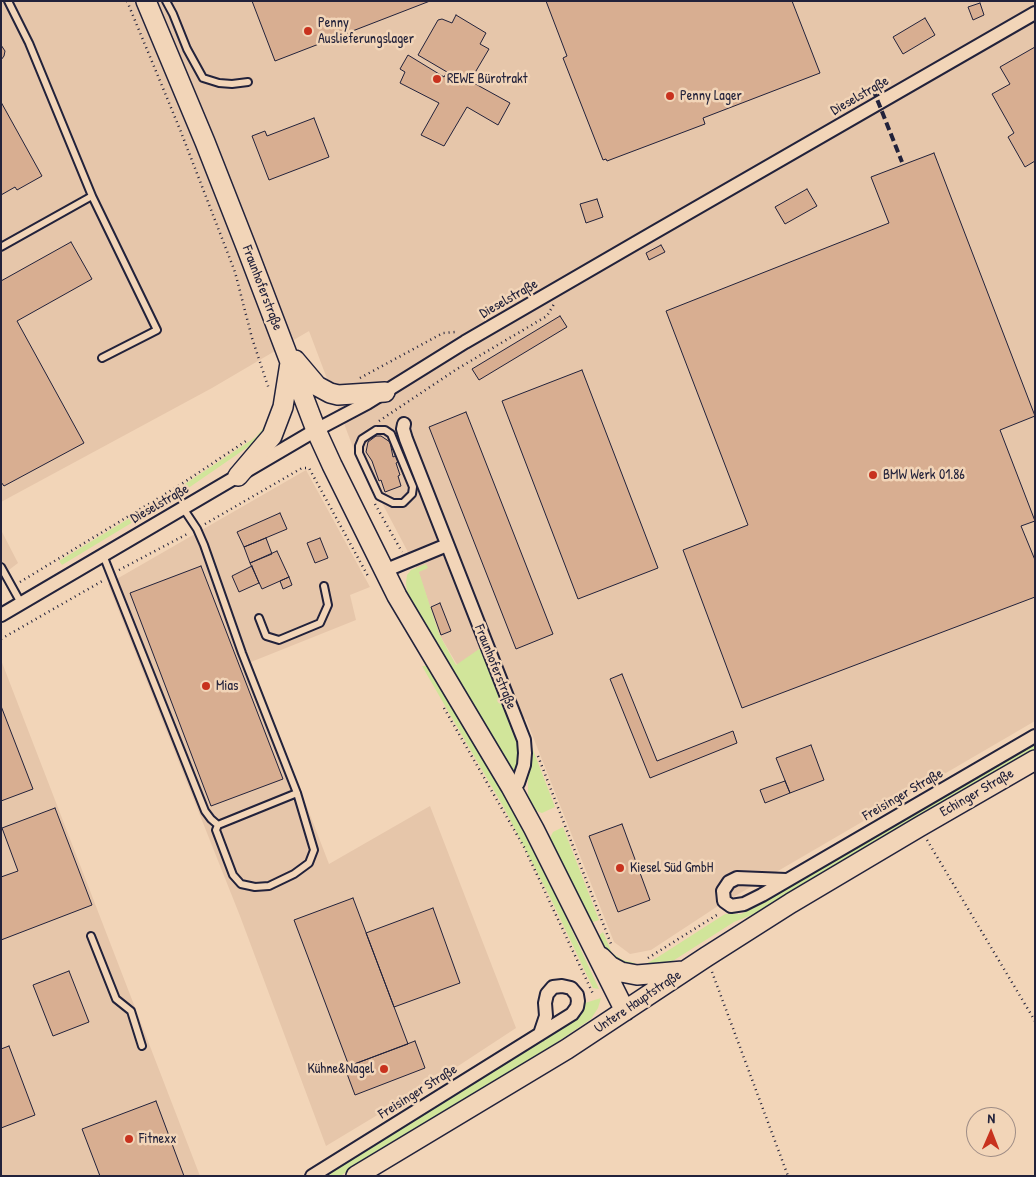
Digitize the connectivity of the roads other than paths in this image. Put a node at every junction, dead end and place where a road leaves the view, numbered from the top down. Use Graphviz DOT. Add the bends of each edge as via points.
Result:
graph roads {
  1 [pos="8,1"];
  2 [pos="146,1"];
  3 [pos="166,1"];
  4 [pos="1035,13"];
  5 [pos="248,82"];
  6 [pos="92,196"];
  7 [pos="1,247"];
  8 [pos="282,341"];
  9 [pos="102,358"];
  10 [pos="290,362"];
  11 [pos="385,392"];
  12 [pos="404,424"];
  13 [pos="316,430"];
  14 [pos="238,476"];
  15 [pos="403,503"];
  16 [pos="183,508"];
  17 [pos="447,545"];
  18 [pos="103,554"];
  19 [pos="1,567"];
  20 [pos="379,578"];
  21 [pos="324,586"];
  22 [pos="21,603"];
  23 [pos="1,615"];
  24 [pos="259,618"];
  25 [pos="1035,736"];
  26 [pos="1035,760"];
  27 [pos="511,787"];
  28 [pos="297,793"];
  29 [pos="218,825"];
  30 [pos="918,826"];
  31 [pos="786,880"];
  32 [pos="91,936"];
  33 [pos="604,949"];
  34 [pos="684,971"];
  35 [pos="625,1011"];
  36 [pos="540,1034"];
  37 [pos="142,1046"];
  38 [pos="312,1176"];
  39 [pos="356,1176"];
  1 -- 6 [label="lane" via="29,43"];
  2 -- 8 [label="main road, Fraunhoferstraße"];
  3 -- 5 [label="lane" via="203,78 219,83"];
  4 -- 11 [label="street, Dieselstraße" via="465,342"];
  6 -- 7 [label="lane"];
  6 -- 9 [label="lane" via="158,330"];
  8 -- 10 [label="main road, Fraunhoferstraße"];
  8 -- 11 [label="main road" via="317,386 330,393"];
  10 -- 13 [label="main road, Fraunhoferstraße"];
  10 -- 14 [label="main road" via="282,407 272,436"];
  11 -- 13 [label="street, Dieselstraße"];
  12 -- 17 [label="street, Fraunhoferstraße" via="406,439"];
  13 -- 14 [label="street, Dieselstraße"];
  13 -- 20 [label="main road, Fraunhoferstraße"];
  14 -- 16 [label="street, Dieselstraße"];
  15 -- 15 [label="lane" via="412,494 412,487 391,434 376,430 362,439 359,453 379,496 393,503"];
  16 -- 18 [label="street, Dieselstraße"];
  16 -- 28 [label="lane" via="197,529"];
  17 -- 20 [label="street"];
  17 -- 27 [label="street, Fraunhoferstraße" via="524,740 524,766 518,783"];
  18 -- 22 [label="street, Dieselstraße"];
  18 -- 29 [label="lane" via="205,811"];
  19 -- 22 [label="lane"];
  20 -- 27 [label="main road, Fraunhoferstraße"];
  21 -- 24 [label="lane" via="328,605 320,623 279,640 266,636"];
  22 -- 23 [label="street, Dieselstraße"];
  25 -- 31 [label="street, Freisinger Straße"];
  26 -- 30 [label="main road, Echinger Straße"];
  27 -- 33 [label="main road, Fraunhoferstraße"];
  28 -- 29 [label="lane"];
  28 -- 29 [label="lane" via="314,850 309,863 269,886 241,884 233,874 216,830"];
  30 -- 34 [label="main road, Untere Hauptstraße"];
  32 -- 37 [label="lane" via="116,998 131,1011"];
  33 -- 34 [label="main road" via="610,966 622,972 637,975"];
  33 -- 35 [label="main road, Fraunhoferstraße"];
  34 -- 35 [label="main road, Untere Hauptstraße"];
  35 -- 39 [label="main road, Untere Hauptstraße"];
  36 -- 38 [label="street, Freisinger Straße"];
}
